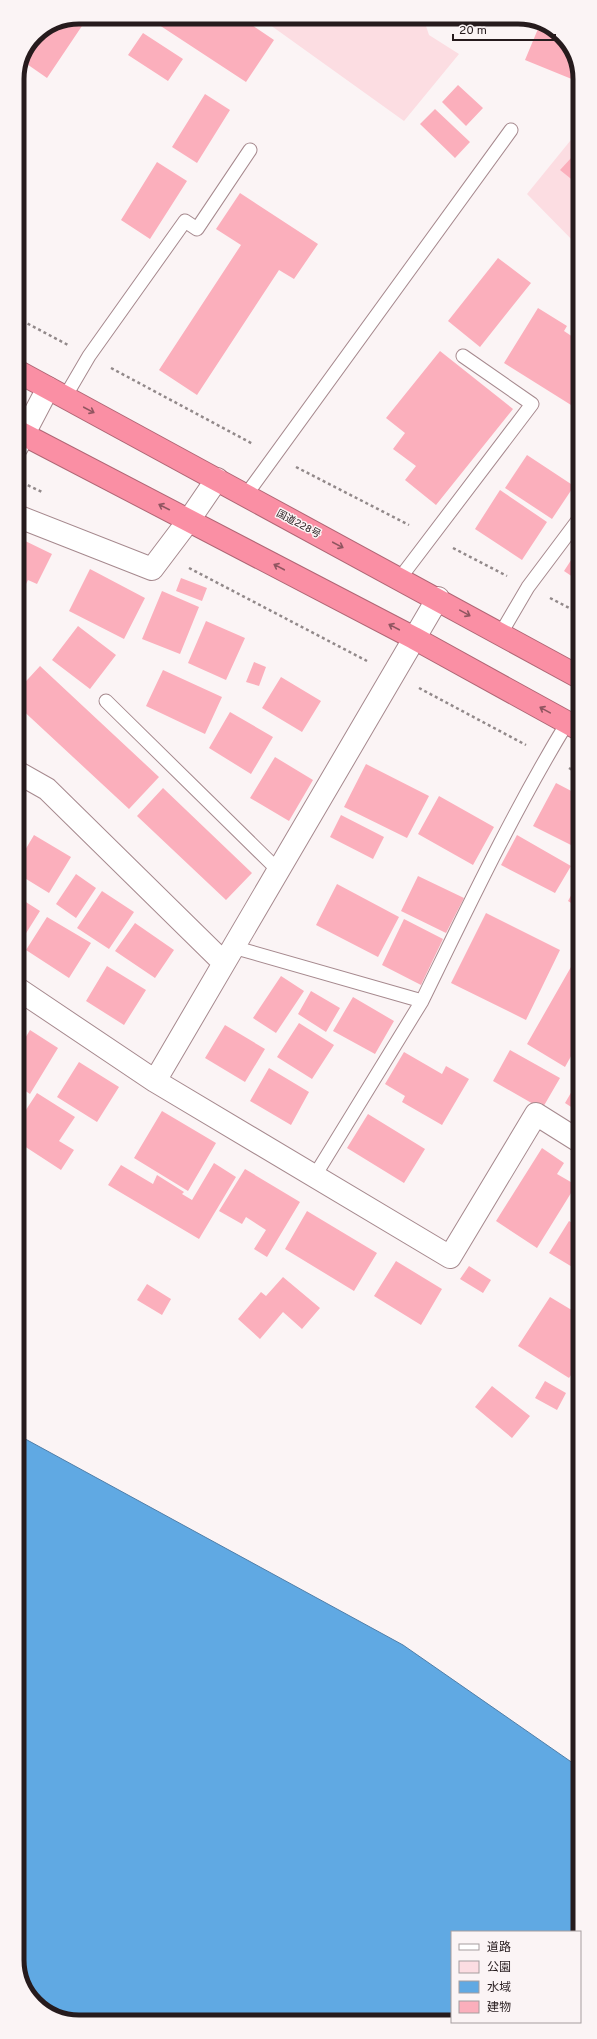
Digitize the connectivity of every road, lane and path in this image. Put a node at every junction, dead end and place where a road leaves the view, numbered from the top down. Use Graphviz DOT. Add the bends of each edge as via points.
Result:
graph roads {
  1 [pos="511,130"];
  2 [pos="250,150"];
  3 [pos="463,356"];
  4 [pos="24,375"];
  5 [pos="57,392"];
  6 [pos="24,431"];
  7 [pos="24,439"];
  8 [pos="217,479"];
  9 [pos="24,484"];
  10 [pos="45,494"];
  11 [pos="246,495"];
  12 [pos="24,519"];
  13 [pos="189,520"];
  14 [pos="573,527"];
  15 [pos="163,554"];
  16 [pos="400,578"];
  17 [pos="438,598"];
  18 [pos="501,633"];
  19 [pos="414,638"];
  20 [pos="392,674"];
  21 [pos="573,674"];
  22 [pos="106,701"];
  23 [pos="573,726"];
  24 [pos="547,756"];
  25 [pos="573,771"];
  26 [pos="24,776"];
  27 [pos="278,870"];
  28 [pos="229,955"];
  29 [pos="24,993"];
  30 [pos="422,1001"];
  31 [pos="155,1081"];
  32 [pos="573,1137"];
  33 [pos="314,1177"];
  1 -- 11 [label="lane"];
  2 -- 5 [label="lane" via="197,229 185,221 89,356"];
  3 -- 16 [label="lane" via="532,404"];
  4 -- 5 [label="highway, 国道228号"];
  5 -- 6 [label="street"];
  5 -- 8 [label="highway, 国道228号, one-way"];
  13 -- 7 [label="highway, one-way"];
  8 -- 11 [label="highway, 国道228号"];
  8 -- 13 [label="street"];
  9 -- 10 [label="path"];
  11 -- 16 [label="highway, 国道228号, one-way"];
  12 -- 15 [label="street" via="152,569"];
  13 -- 15 [label="street"];
  19 -- 13 [label="highway, one-way"];
  14 -- 18 [label="lane" via="528,587"];
  15 -- 20 [label="path"];
  16 -- 17 [label="highway, 国道228号"];
  17 -- 18 [label="highway, 国道228号, one-way"];
  17 -- 19 [label="street"];
  18 -- 21 [label="highway, 国道228号"];
  19 -- 20 [label="street"];
  23 -- 19 [label="highway, one-way"];
  20 -- 24 [label="path"];
  20 -- 27 [label="street"];
  22 -- 27 [label="lane"];
  23 -- 24 [label="lane"];
  24 -- 25 [label="path"];
  24 -- 30 [label="lane"];
  26 -- 28 [label="street" via="47,789"];
  27 -- 28 [label="street"];
  28 -- 30 [label="lane"];
  28 -- 31 [label="street"];
  29 -- 31 [label="street"];
  30 -- 33 [label="lane"];
  31 -- 33 [label="street"];
  32 -- 33 [label="street" via="536,1114 450,1258"];
}
